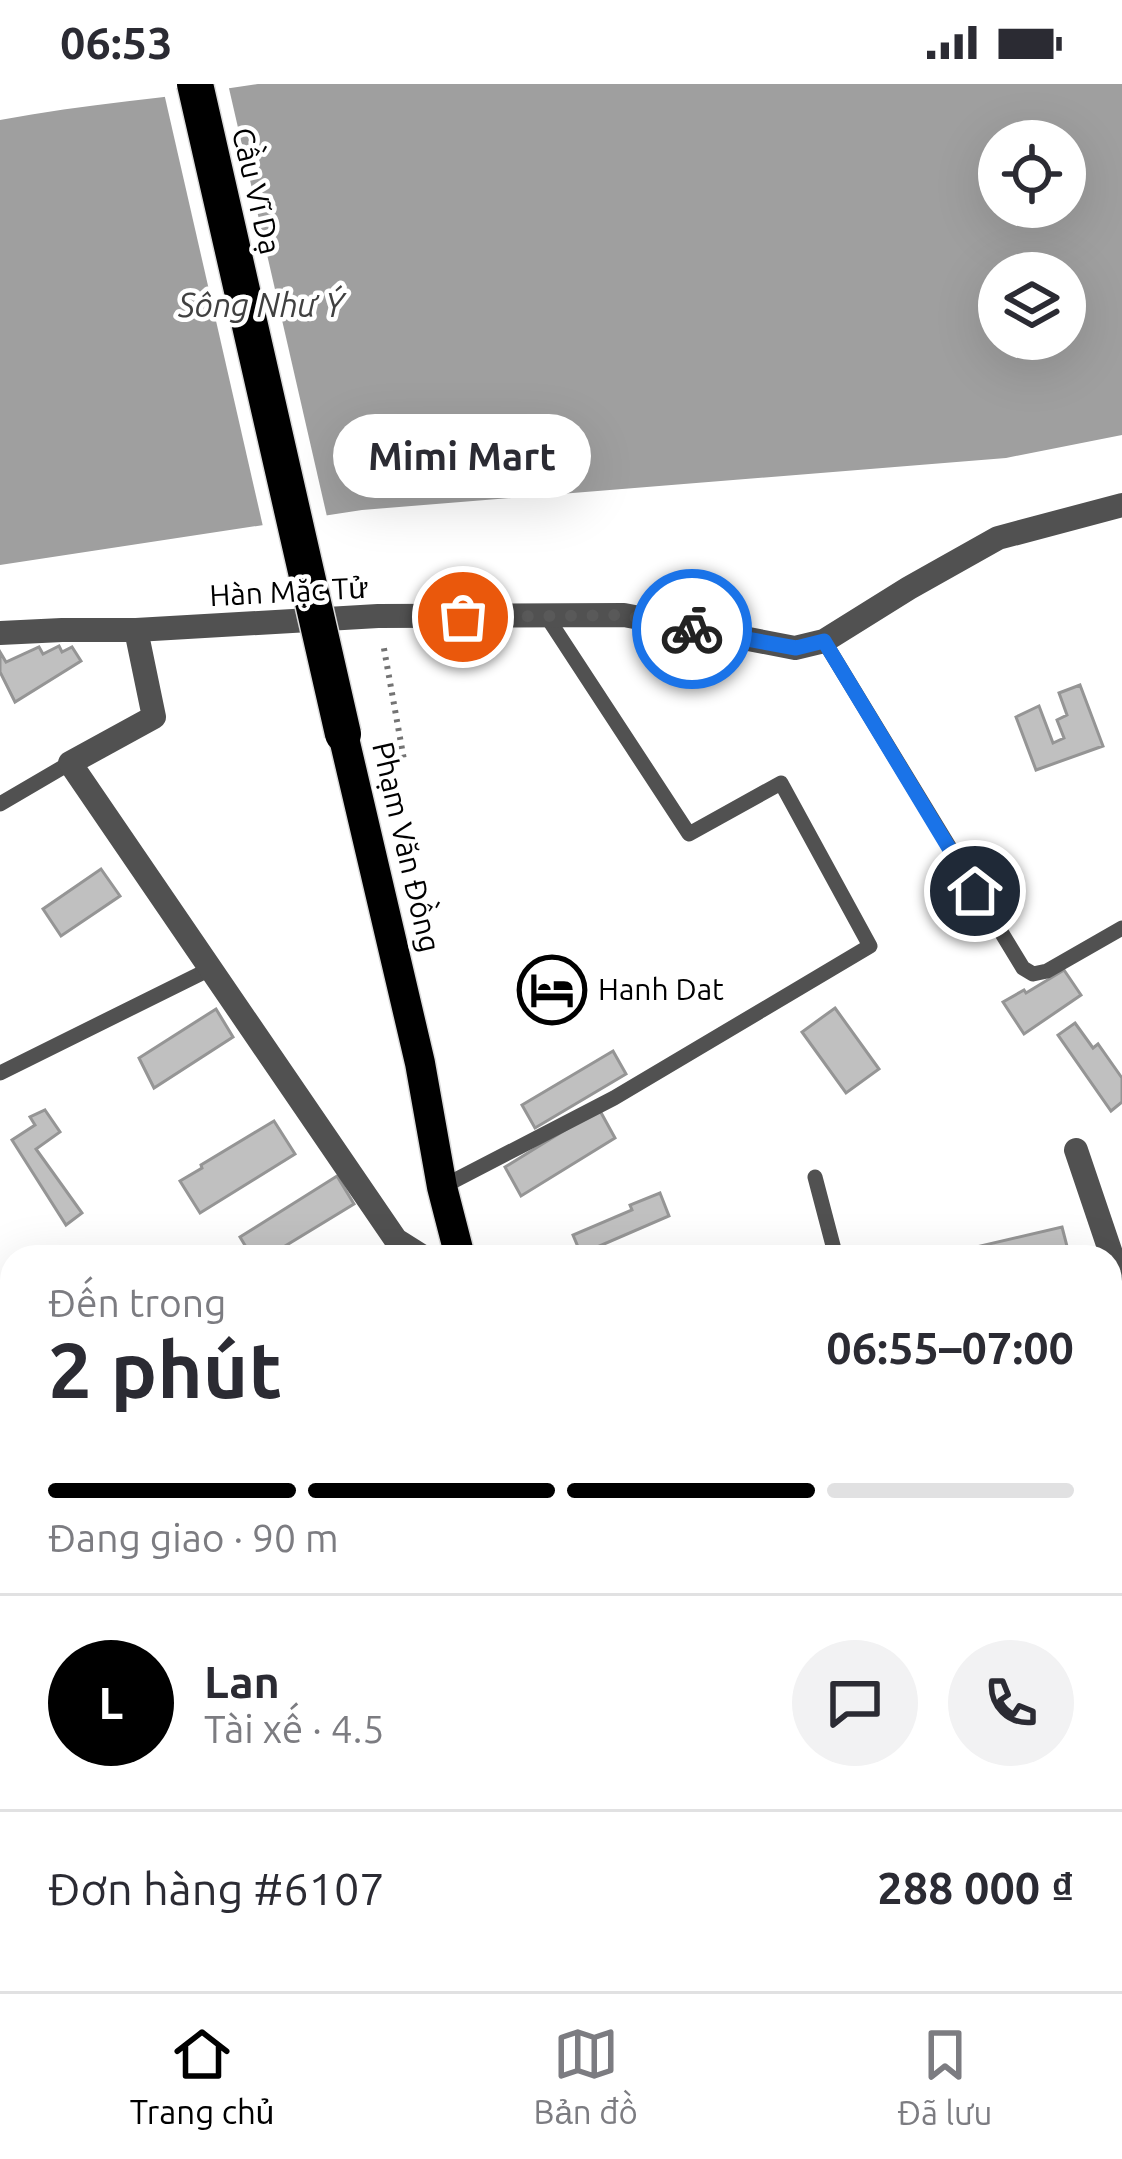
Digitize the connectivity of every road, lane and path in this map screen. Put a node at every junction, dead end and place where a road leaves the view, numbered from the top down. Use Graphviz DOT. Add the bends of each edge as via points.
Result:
graph roads {
  1 [pos="195,84"];
  2 [pos="1122,505"];
  3 [pos="378,616"];
  4 [pos="547,617"];
  5 [pos="136,630"];
  6 [pos="0,633"];
  7 [pos="824,641"];
  8 [pos="344,734"];
  9 [pos="404,760"];
  10 [pos="70,763"];
  11 [pos="0,804"];
  12 [pos="1122,928"];
  13 [pos="212,968"];
  14 [pos="0,1073"];
  15 [pos="1076,1150"];
  16 [pos="815,1177"];
  17 [pos="442,1186"];
  18 [pos="404,1245"];
  19 [pos="457,1245"];
  20 [pos="833,1245"];
  21 [pos="1108,1245"];
  1 -- 8 [label="highway, Cầu Vĩ Dạ, bridge"];
  2 -- 7 [label="street" via="998,538"];
  3 -- 4 [label="street, Hàn Mặc Tử"];
  3 -- 5 [label="street, Hàn Mặc Tử"];
  3 -- 9 [label="path"];
  4 -- 7 [label="street, Hàn Mặc Tử" via="624,615 796,648"];
  4 -- 17 [label="lane" via="689,834 781,783 870,946 614,1098"];
  5 -- 6 [label="street, Hàn Mặc Tử"];
  5 -- 10 [label="street" via="154,717"];
  7 -- 12 [label="lane" via="1023,968 1047,971"];
  8 -- 17 [label="main road, Phạm Văn Đồng"];
  10 -- 11 [label="lane"];
  10 -- 13 [label="street"];
  13 -- 14 [label="lane"];
  13 -- 18 [label="street"];
  15 -- 21 [label="street"];
  16 -- 20 [label="lane"];
  17 -- 19 [label="main road, Phạm Văn Đồng"];
}
